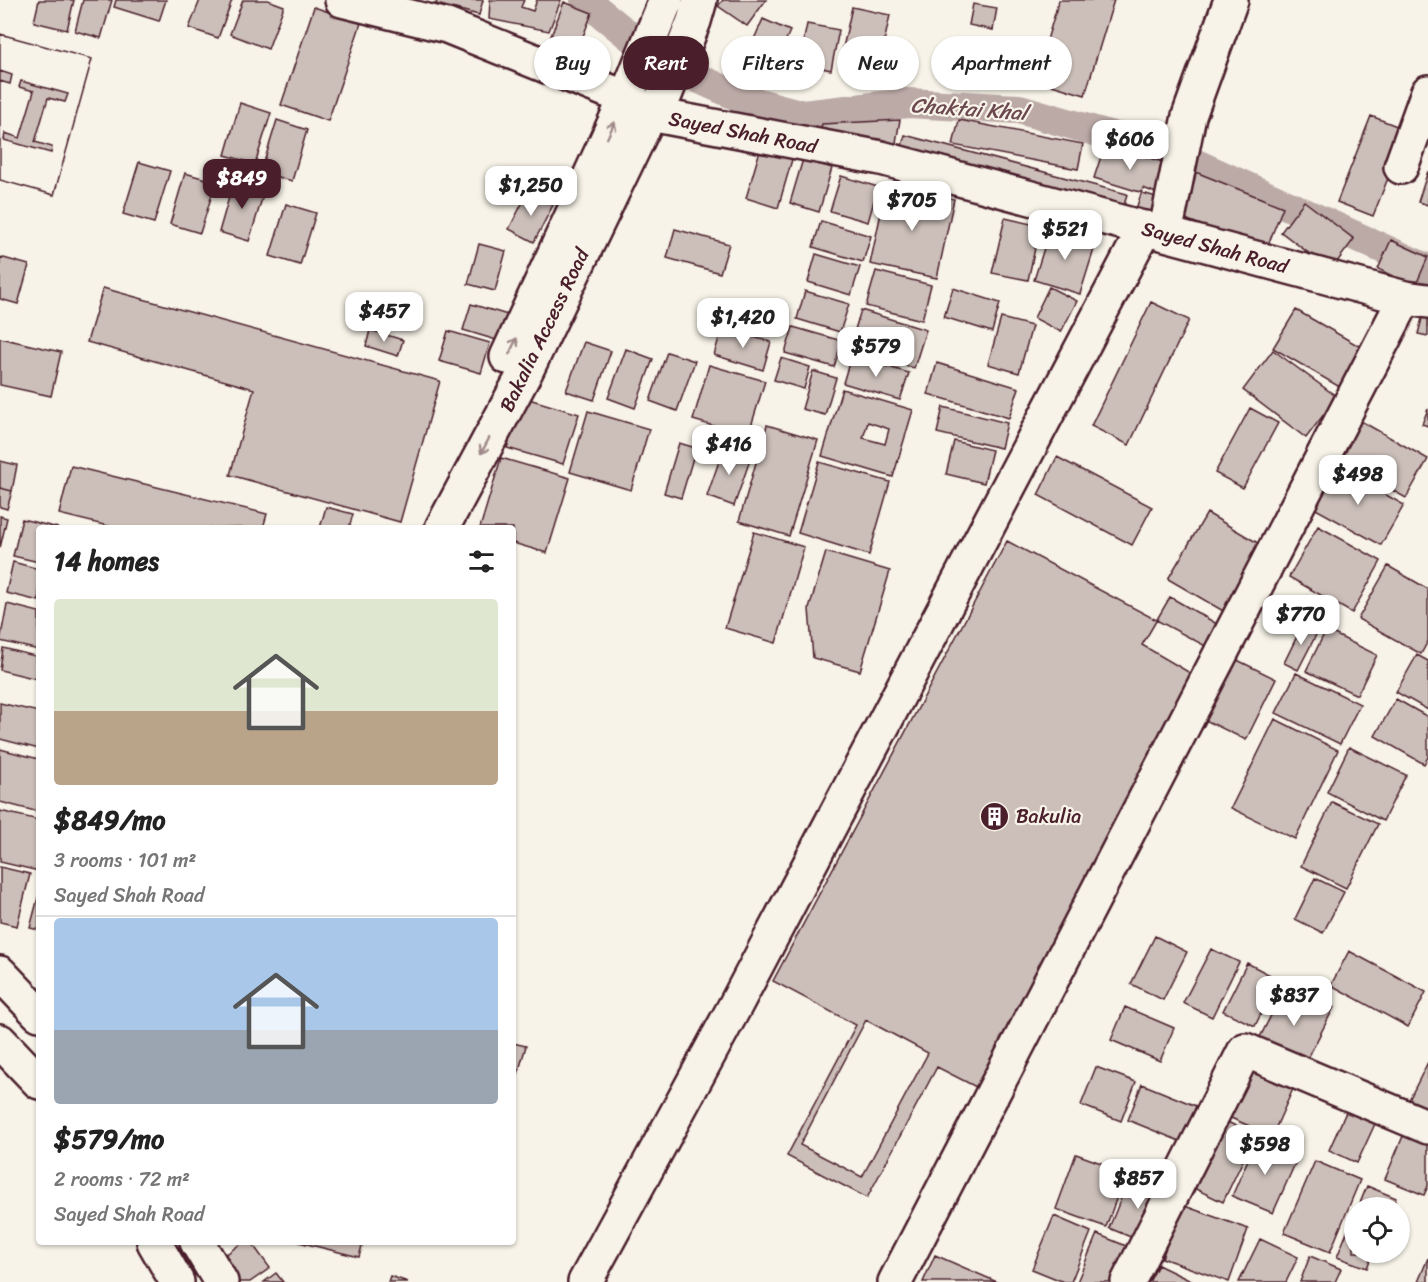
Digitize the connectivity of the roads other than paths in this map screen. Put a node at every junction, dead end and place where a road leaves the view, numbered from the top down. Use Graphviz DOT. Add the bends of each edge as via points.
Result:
graph roads {
  1 [pos="342,0"];
  2 [pos="1231,0"];
  3 [pos="664,4"];
  4 [pos="697,11"];
  5 [pos="1428,92"];
  6 [pos="643,97"];
  7 [pos="1401,167"];
  8 [pos="1155,231"];
  9 [pos="1417,300"];
  10 [pos="419,525"];
  11 [pos="444,525"];
  12 [pos="18,981"];
  13 [pos="36,1009"];
  14 [pos="0,1041"];
  15 [pos="36,1079"];
  16 [pos="1428,1127"];
  17 [pos="156,1245"];
  18 [pos="199,1245"];
  19 [pos="177,1282"];
  20 [pos="220,1282"];
  21 [pos="585,1282"];
  22 [pos="895,1282"];
  23 [pos="1128,1282"];
  1 -- 6 [label="main road, Sayed Shah Road" via="447,26"];
  2 -- 8 [label="main road" via="1189,116 1175,184"];
  3 -- 6 [label="main road, Bakalia Access Road"];
  4 -- 6 [label="main road, Bakalia Access Road"];
  5 -- 7 [label="main road"];
  6 -- 8 [label="main road, Sayed Shah Road"];
  10 -- 6 [label="main road, Bakalia Access Road, one-way"];
  6 -- 11 [label="main road, Bakalia Access Road, one-way" via="526,371"];
  8 -- 9 [label="main road, Sayed Shah Road"];
  8 -- 21 [label="main road"];
  9 -- 22 [label="main road"];
  12 -- 13 [label="main road"];
  14 -- 15 [label="main road"];
  16 -- 23 [label="main road" via="1245,1050"];
  17 -- 19 [label="main road"];
  18 -- 20 [label="main road"];
}
